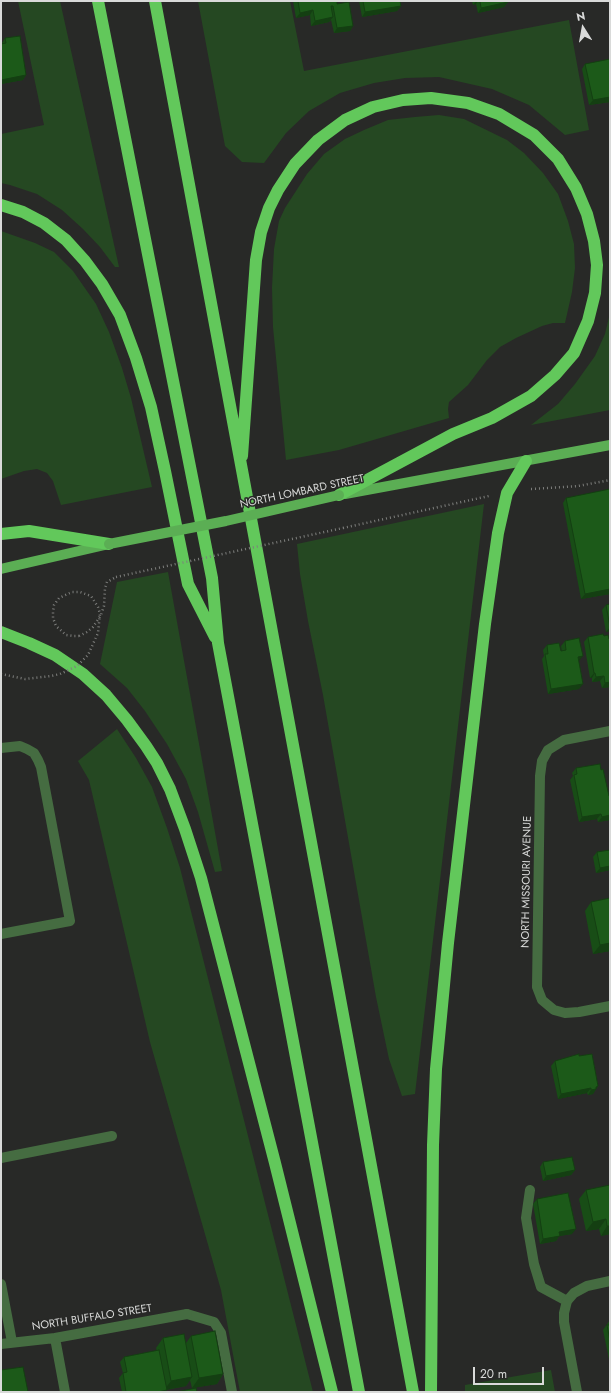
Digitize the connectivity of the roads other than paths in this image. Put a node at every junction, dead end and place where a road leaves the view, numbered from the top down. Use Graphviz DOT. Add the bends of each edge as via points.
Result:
graph roads {
  1 [pos="98,1"];
  2 [pos="154,1"];
  3 [pos="1,204"];
  4 [pos="610,444"];
  5 [pos="526,461"];
  6 [pos="241,473"];
  7 [pos="339,495"];
  8 [pos="1,534"];
  9 [pos="109,544"];
  10 [pos="1,569"];
  11 [pos="1,632"];
  12 [pos="218,643"];
  13 [pos="610,732"];
  14 [pos="1,748"];
  15 [pos="1,934"];
  16 [pos="610,1006"];
  17 [pos="112,1136"];
  18 [pos="1,1158"];
  19 [pos="530,1190"];
  20 [pos="610,1281"];
  21 [pos="1,1284"];
  22 [pos="566,1301"];
  23 [pos="55,1338"];
  24 [pos="12,1342"];
  25 [pos="1,1344"];
  26 [pos="66,1392"];
  27 [pos="232,1392"];
  28 [pos="332,1392"];
  29 [pos="359,1392"];
  30 [pos="413,1392"];
  31 [pos="431,1392"];
  32 [pos="577,1392"];
  1 -- 12 [label="highway" via="212,578"];
  2 -- 6 [label="highway"];
  3 -- 12 [label="highway" via="44,223 66,240 102,284 120,315 151,407 188,584"];
  4 -- 5 [label="main road, NORTH LOMBARD STREET"];
  5 -- 7 [label="main road, NORTH LOMBARD STREET"];
  5 -- 31 [label="highway" via="507,493 498,533 448,943 436,1076 433,1145"];
  6 -- 7 [label="highway" via="256,260 269,208 295,164 318,140 345,120 373,107 403,100 431,98 468,103 499,114 534,136 558,159 576,188 587,214 597,265 595,293 588,321 574,353 555,375 531,396"];
  6 -- 30 [label="highway"];
  7 -- 9 [label="main road, NORTH LOMBARD STREET, bridge"];
  8 -- 9 [label="highway" via="30,531"];
  9 -- 10 [label="main road, NORTH LOMBARD STREET"];
  11 -- 28 [label="highway" via="55,655 83,674 106,695 146,746 170,789 201,878"];
  12 -- 29 [label="highway"];
  13 -- 16 [label="street, NORTH MISSOURI AVENUE" via="564,740 548,750 542,761 537,987 542,1000 554,1010 565,1013"];
  14 -- 15 [label="street" via="20,746 27,749 34,753 41,767 70,921"];
  17 -- 18 [label="street"];
  19 -- 22 [label="street" via="526,1218 541,1287"];
  20 -- 22 [label="street" via="587,1286"];
  21 -- 24 [label="street"];
  22 -- 32 [label="street" via="564,1322"];
  23 -- 24 [label="street, NORTH BUFFALO STREET"];
  23 -- 26 [label="street"];
  23 -- 27 [label="street, NORTH BUFFALO STREET" via="187,1314 214,1322 221,1333"];
  24 -- 25 [label="street, NORTH BUFFALO STREET"];
}
